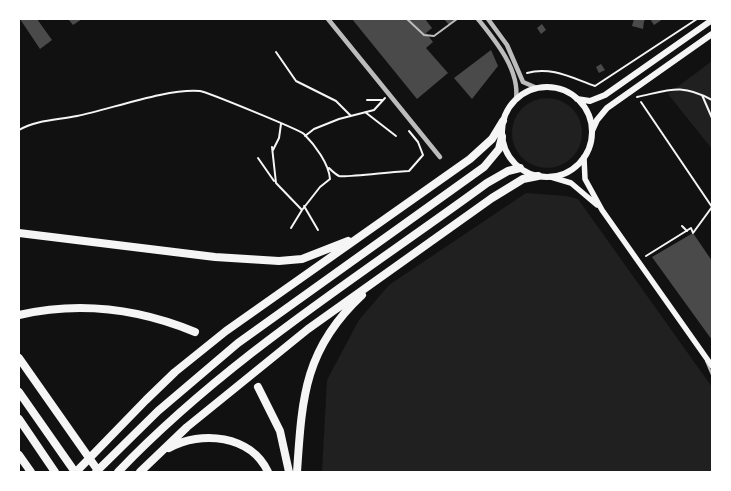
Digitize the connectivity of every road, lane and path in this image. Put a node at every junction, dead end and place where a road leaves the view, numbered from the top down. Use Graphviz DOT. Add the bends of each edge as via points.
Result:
graph roads {
  1 [pos="328,19"];
  2 [pos="407,19"];
  3 [pos="457,19"];
  4 [pos="478,19"];
  5 [pos="696,19"];
  6 [pos="490,20"];
  7 [pos="712,20"];
  8 [pos="712,34"];
  9 [pos="276,52"];
  10 [pos="524,74"];
  11 [pos="537,88"];
  12 [pos="388,94"];
  13 [pos="701,94"];
  14 [pos="637,98"];
  15 [pos="516,99"];
  16 [pos="577,99"];
  17 [pos="367,100"];
  18 [pos="382,100"];
  19 [pos="712,100"];
  20 [pos="641,102"];
  21 [pos="365,112"];
  22 [pos="351,116"];
  23 [pos="712,118"];
  24 [pos="503,121"];
  25 [pos="281,124"];
  26 [pos="19,130"];
  27 [pos="409,131"];
  28 [pos="592,132"];
  29 [pos="305,136"];
  30 [pos="396,136"];
  31 [pos="502,137"];
  32 [pos="272,147"];
  33 [pos="273,151"];
  34 [pos="440,157"];
  35 [pos="258,158"];
  36 [pos="584,158"];
  37 [pos="329,168"];
  38 [pos="520,168"];
  39 [pos="538,176"];
  40 [pos="551,177"];
  41 [pos="276,183"];
  42 [pos="304,206"];
  43 [pos="302,210"];
  44 [pos="602,210"];
  45 [pos="682,226"];
  46 [pos="291,228"];
  47 [pos="318,230"];
  48 [pos="686,231"];
  49 [pos="19,233"];
  50 [pos="361,236"];
  51 [pos="646,256"];
  52 [pos="384,274"];
  53 [pos="22,314"];
  54 [pos="195,332"];
  55 [pos="705,356"];
  56 [pos="19,358"];
  57 [pos="712,359"];
  58 [pos="712,366"];
  59 [pos="712,375"];
  60 [pos="258,386"];
  61 [pos="19,392"];
  62 [pos="19,419"];
  63 [pos="20,458"];
  64 [pos="150,463"];
  65 [pos="120,469"];
  66 [pos="31,472"];
  67 [pos="56,472"];
  68 [pos="75,472"];
  69 [pos="97,472"];
  70 [pos="140,472"];
  71 [pos="268,472"];
  72 [pos="289,472"];
  73 [pos="296,472"];
  1 -- 12 [label="street"];
  2 -- 3 [label="lane" via="424,35 434,36"];
  4 -- 15 [label="street" via="504,54"];
  5 -- 10 [label="path" via="594,86 557,71"];
  6 -- 11 [label="street" via="523,82"];
  7 -- 16 [label="main road" via="605,95 590,101"];
  8 -- 28 [label="main road" via="607,108"];
  9 -- 22 [label="path" via="296,80 336,101"];
  11 -- 15 [label="main road"];
  11 -- 16 [label="main road" via="558,88"];
  12 -- 18 [label="path"];
  12 -- 34 [label="street"];
  13 -- 14 [label="path" via="679,88"];
  13 -- 19 [label="path"];
  13 -- 23 [label="path"];
  15 -- 24 [label="main road"];
  16 -- 28 [label="main road" via="589,115"];
  17 -- 18 [label="path"];
  18 -- 21 [label="path" via="374,110"];
  20 -- 48 [label="path" via="712,207 693,233 692,228"];
  21 -- 22 [label="path"];
  21 -- 30 [label="path"];
  22 -- 29 [label="path" via="314,129"];
  24 -- 31 [label="main road"];
  24 -- 50 [label="highway" via="492,139 470,159"];
  25 -- 26 [label="path" via="200,91 169,94"];
  25 -- 29 [label="path"];
  25 -- 33 [label="path"];
  27 -- 37 [label="path" via="424,155 409,171 339,176"];
  28 -- 36 [label="main road"];
  29 -- 37 [label="path"];
  31 -- 38 [label="main road" via="508,156"];
  31 -- 69 [label="highway" via="499,149 484,167 238,343 177,394"];
  32 -- 33 [label="path"];
  33 -- 41 [label="path"];
  35 -- 41 [label="path"];
  36 -- 40 [label="main road" via="570,171"];
  36 -- 44 [label="main road" via="585,179"];
  37 -- 42 [label="path" via="330,179"];
  38 -- 39 [label="main road"];
  38 -- 65 [label="highway" via="487,183 304,311 186,406"];
  39 -- 40 [label="main road"];
  39 -- 52 [label="highway" via="502,191"];
  40 -- 44 [label="main road" via="571,184"];
  41 -- 43 [label="path"];
  42 -- 43 [label="path"];
  42 -- 47 [label="path"];
  43 -- 46 [label="path"];
  44 -- 55 [label="main road"];
  45 -- 48 [label="path"];
  48 -- 51 [label="path"];
  49 -- 50 [label="highway" via="215,257 279,261 302,259"];
  50 -- 68 [label="highway" via="226,331 175,372"];
  52 -- 64 [label="highway" via="258,368 187,427"];
  52 -- 73 [label="highway" via="345,310 330,329 313,363 302,404"];
  53 -- 54 [label="highway" via="69,307 118,309 156,317"];
  55 -- 57 [label="lane"];
  55 -- 58 [label="main road"];
  55 -- 59 [label="lane"];
  56 -- 69 [label="highway"];
  60 -- 72 [label="highway" via="280,430"];
  61 -- 68 [label="highway"];
  62 -- 67 [label="highway"];
  63 -- 66 [label="highway"];
  64 -- 70 [label="highway"];
  64 -- 71 [label="highway" via="174,445 204,437 224,439 248,449"];
}
